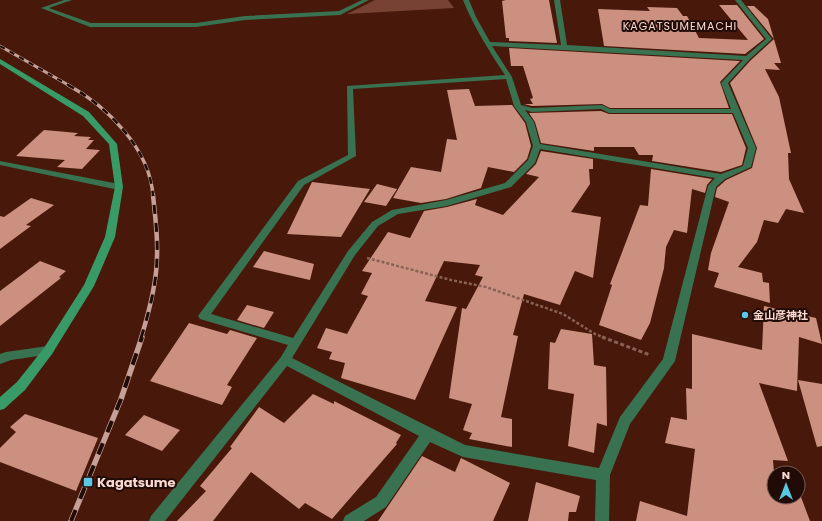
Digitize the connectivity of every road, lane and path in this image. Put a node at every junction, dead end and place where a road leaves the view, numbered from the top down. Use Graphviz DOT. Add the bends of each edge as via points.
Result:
graph roads {
  1 [pos="69,0"];
  2 [pos="366,0"];
  3 [pos="466,0"];
  4 [pos="557,0"];
  5 [pos="738,0"];
  6 [pos="488,44"];
  7 [pos="564,47"];
  8 [pos="747,58"];
  9 [pos="0,61"];
  10 [pos="509,77"];
  11 [pos="518,106"];
  12 [pos="736,111"];
  13 [pos="537,146"];
  14 [pos="0,163"];
  15 [pos="722,178"];
  16 [pos="119,187"];
  17 [pos="351,253"];
  18 [pos="296,343"];
  19 [pos="48,351"];
  20 [pos="0,359"];
  21 [pos="285,360"];
  22 [pos="669,361"];
  23 [pos="0,405"];
  24 [pos="428,434"];
  25 [pos="603,475"];
  26 [pos="156,521"];
  27 [pos="350,521"];
  28 [pos="602,521"];
  1 -- 2 [label="street" via="44,8 90,25 196,25 245,18 340,13"];
  3 -- 6 [label="street"];
  4 -- 7 [label="street"];
  5 -- 8 [label="street" via="769,39"];
  6 -- 7 [label="street"];
  6 -- 10 [label="street"];
  7 -- 8 [label="street"];
  8 -- 12 [label="street" via="724,83"];
  9 -- 16 [label="street" via="86,114 113,144"];
  10 -- 11 [label="street"];
  10 -- 18 [label="street" via="349,87 352,156 301,183 204,316"];
  11 -- 12 [label="street" via="532,110 602,107 610,111"];
  11 -- 13 [label="street" via="530,122"];
  12 -- 15 [label="street" via="752,148 747,167"];
  13 -- 15 [label="street"];
  13 -- 17 [label="street" via="532,161 508,185 447,203 395,212 375,224"];
  14 -- 16 [label="street"];
  15 -- 22 [label="street" via="712,186"];
  16 -- 19 [label="street" via="110,237 89,286"];
  17 -- 18 [label="street"];
  17 -- 22 [label="path" via="486,287 563,314 594,334"];
  18 -- 21 [label="street"];
  19 -- 20 [label="street" via="10,355"];
  19 -- 23 [label="street" via="21,386"];
  21 -- 24 [label="street"];
  21 -- 26 [label="street"];
  22 -- 25 [label="street" via="625,421"];
  24 -- 25 [label="street" via="462,451"];
  24 -- 27 [label="street" via="381,502"];
  25 -- 28 [label="street"];
}
